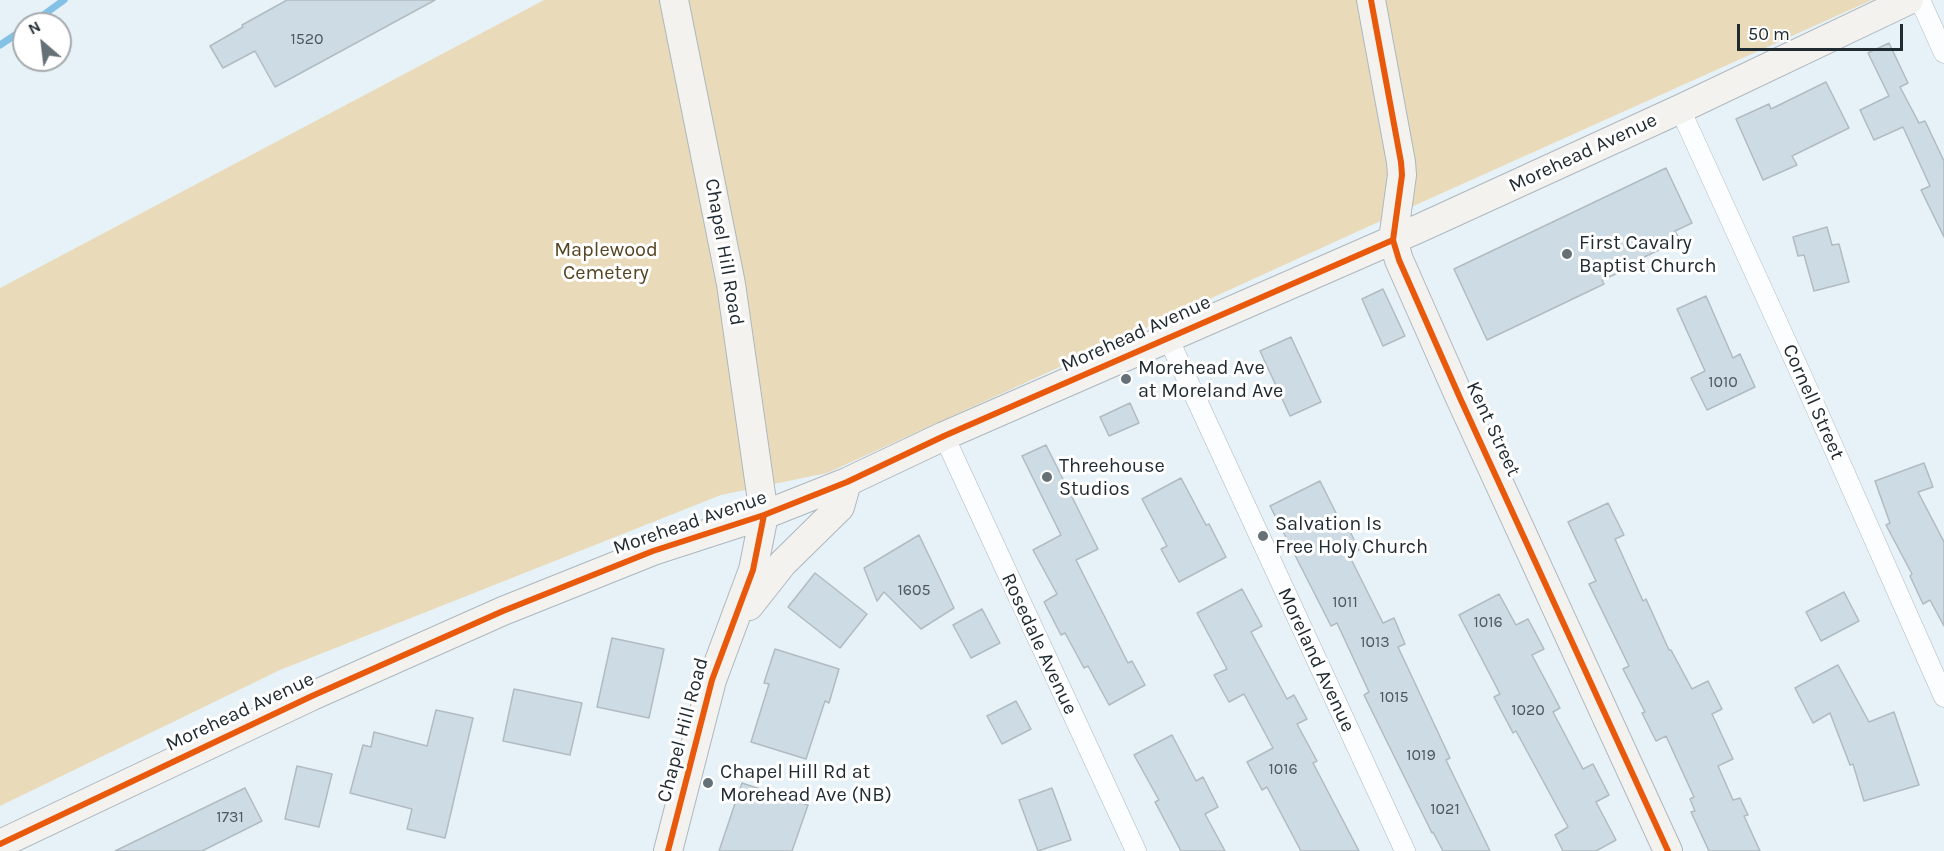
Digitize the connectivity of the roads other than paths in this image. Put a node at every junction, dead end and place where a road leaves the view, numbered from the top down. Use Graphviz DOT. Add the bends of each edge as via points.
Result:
graph roads {
  1 [pos="674,0"];
  2 [pos="1371,0"];
  3 [pos="1909,0"];
  4 [pos="1920,0"];
  5 [pos="1944,53"];
  6 [pos="1680,109"];
  7 [pos="1393,240"];
  8 [pos="1168,338"];
  9 [pos="944,436"];
  10 [pos="848,482"];
  11 [pos="764,515"];
  12 [pos="728,634"];
  13 [pos="1944,697"];
  14 [pos="0,843"];
  15 [pos="668,851"];
  16 [pos="1136,851"];
  17 [pos="1405,851"];
  18 [pos="1668,851"];
  1 -- 11 [label="street, Chapel Hill Road" via="731,284"];
  2 -- 7 [label="street, Kent Street" via="1401,162"];
  3 -- 6 [label="street, Morehead Avenue"];
  4 -- 5 [label="street"];
  6 -- 7 [label="street, Morehead Avenue"];
  6 -- 13 [label="street, Cornell Street"];
  7 -- 8 [label="street, Morehead Avenue"];
  7 -- 18 [label="street, Kent Street" via="1460,399"];
  8 -- 9 [label="street, Morehead Avenue"];
  8 -- 17 [label="street, Moreland Avenue"];
  9 -- 10 [label="street, Morehead Avenue"];
  9 -- 16 [label="street, Rosedale Avenue"];
  10 -- 11 [label="street, Morehead Avenue"];
  10 -- 12 [label="street" via="840,507 775,572"];
  11 -- 12 [label="street, Chapel Hill Road" via="753,570"];
  11 -- 14 [label="street, Morehead Avenue" via="653,551 503,611"];
  12 -- 15 [label="street, Chapel Hill Road" via="704,708"];
}
